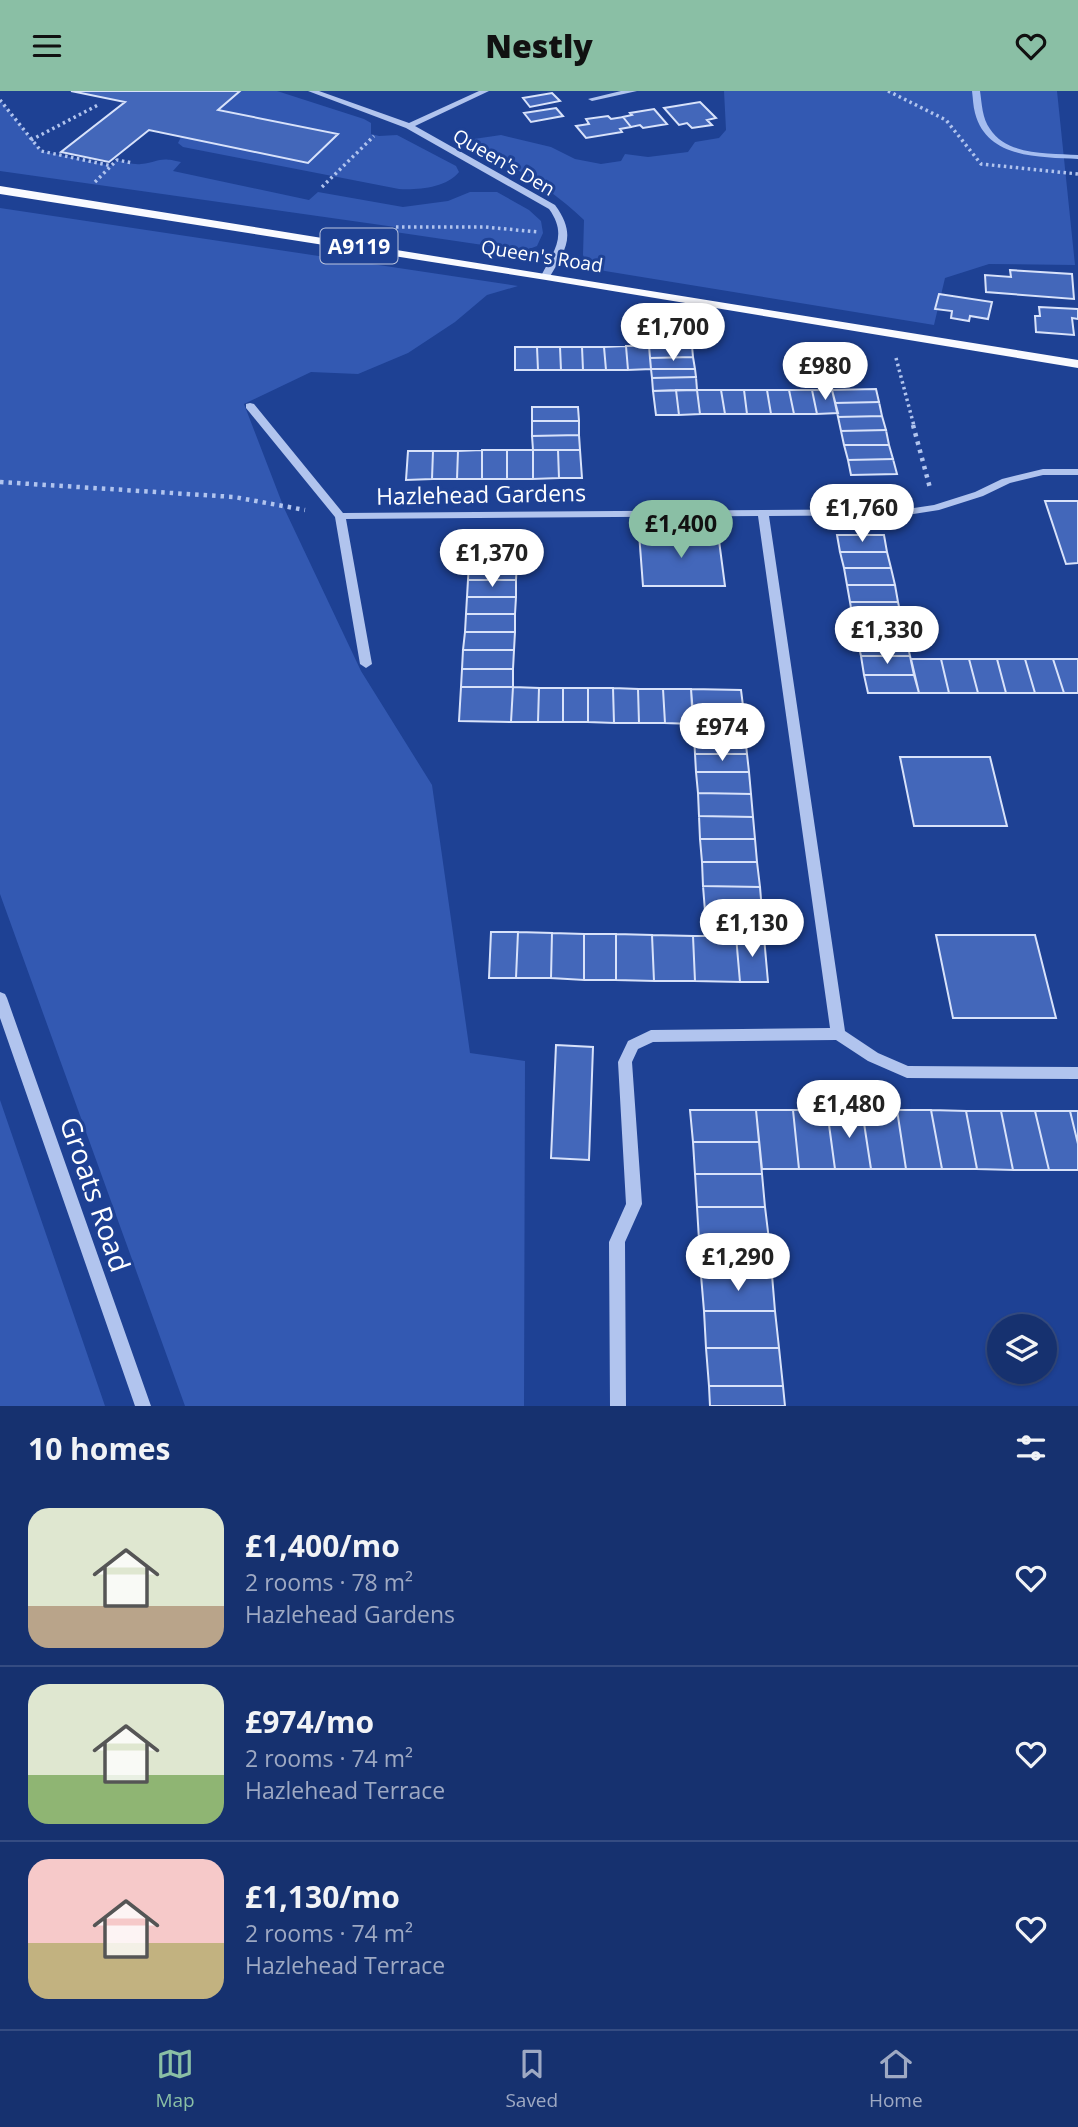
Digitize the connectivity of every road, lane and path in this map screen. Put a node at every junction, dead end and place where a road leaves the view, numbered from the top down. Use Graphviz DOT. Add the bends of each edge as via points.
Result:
graph roads {
  1 [pos="312,91"];
  2 [pos="485,91"];
  3 [pos="633,91"];
  4 [pos="888,91"];
  5 [pos="592,99"];
  6 [pos="0,100"];
  7 [pos="98,104"];
  8 [pos="392,118"];
  9 [pos="409,126"];
  10 [pos="31,140"];
  11 [pos="133,163"];
  12 [pos="111,166"];
  13 [pos="1078,174"];
  14 [pos="323,187"];
  15 [pos="0,190"];
  16 [pos="74,201"];
  17 [pos="546,276"];
  18 [pos="890,333"];
  19 [pos="1078,364"];
  20 [pos="250,406"];
  21 [pos="1078,472"];
  22 [pos="0,482"];
  23 [pos="935,508"];
  24 [pos="763,513"];
  25 [pos="340,516"];
  26 [pos="366,664"];
  27 [pos="0,998"];
  28 [pos="838,1034"];
  29 [pos="1078,1073"];
  30 [pos="142,1406"];
  31 [pos="618,1406"];
  1 -- 8 [label="street, Queen's Den"];
  2 -- 9 [label="street, Queen's Den"];
  3 -- 5 [label="street"];
  4 -- 13 [label="path" via="946,120 981,164"];
  6 -- 10 [label="path"];
  7 -- 10 [label="path"];
  8 -- 9 [label="street, Queen's Den"];
  8 -- 14 [label="path"];
  9 -- 17 [label="street, Queen's Den" via="501,176 563,219 566,235"];
  10 -- 12 [label="path" via="41,151"];
  11 -- 12 [label="path" via="117,160"];
  12 -- 16 [label="path"];
  15 -- 16 [label="main road, Queen's Road / A9119"];
  16 -- 17 [label="main road, Queen's Road / A9119"];
  17 -- 18 [label="main road, Queen's Road / A9119"];
  18 -- 19 [label="main road, Queen's Road / A9119"];
  18 -- 23 [label="path"];
  20 -- 25 [label="street"];
  21 -- 23 [label="street, Hazlehead Gardens" via="1043,472 1006,481"];
  22 -- 25 [label="path" via="234,497"];
  23 -- 24 [label="street, Hazlehead Gardens"];
  24 -- 25 [label="street, Hazlehead Gardens"];
  24 -- 28 [label="street"];
  25 -- 26 [label="street"];
  27 -- 30 [label="street, Groats Road"];
  28 -- 29 [label="street" via="907,1072"];
  28 -- 31 [label="street" via="651,1036 633,1045 625,1062 634,1204 617,1242"];
}
